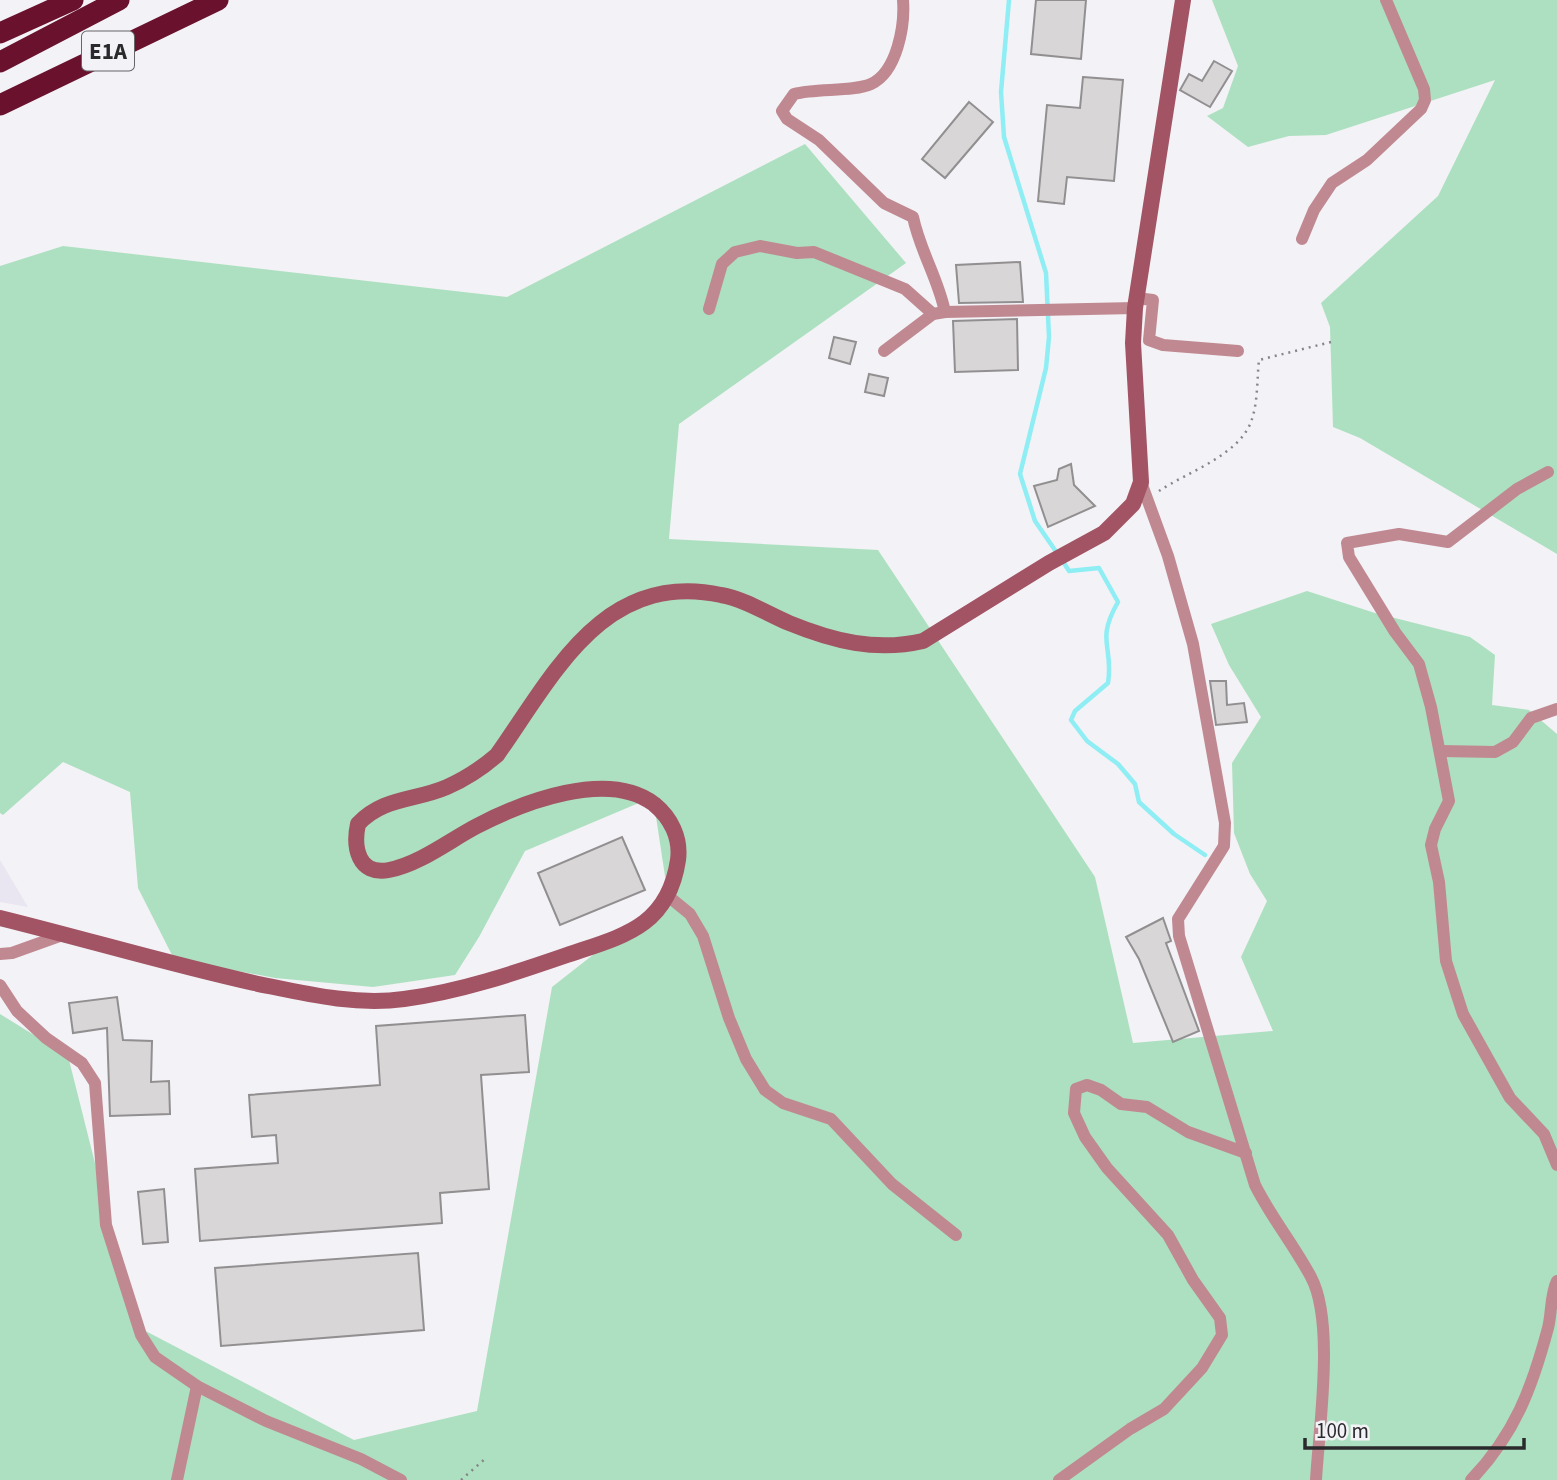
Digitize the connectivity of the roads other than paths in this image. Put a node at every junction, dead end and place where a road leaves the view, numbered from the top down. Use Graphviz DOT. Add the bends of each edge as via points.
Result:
graph roads {
  1 [pos="73,0"];
  2 [pos="119,0"];
  3 [pos="218,0"];
  4 [pos="903,0"];
  5 [pos="1183,0"];
  6 [pos="1386,0"];
  7 [pos="0,33"];
  8 [pos="0,62"];
  9 [pos="0,105"];
  10 [pos="1302,239"];
  11 [pos="1136,303"];
  12 [pos="709,309"];
  13 [pos="939,313"];
  14 [pos="884,351"];
  15 [pos="1238,351"];
  16 [pos="1548,472"];
  17 [pos="1141,482"];
  18 [pos="1557,709"];
  19 [pos="1441,751"];
  20 [pos="668,896"];
  21 [pos="0,918"];
  22 [pos="65,934"];
  23 [pos="0,954"];
  24 [pos="0,985"];
  25 [pos="1246,1153"];
  26 [pos="1557,1165"];
  27 [pos="956,1235"];
  28 [pos="1557,1281"];
  29 [pos="197,1386"];
  30 [pos="177,1480"];
  31 [pos="401,1480"];
  32 [pos="1059,1480"];
  33 [pos="1316,1480"];
  34 [pos="1471,1480"];
  1 -- 7 [label="highway"];
  2 -- 8 [label="highway, E1A"];
  3 -- 9 [label="highway, E1A"];
  4 -- 13 [label="street" via="902,33 887,68 872,84 794,94 782,111 819,139 884,203 913,216 918,242 941,292"];
  5 -- 11 [label="street"];
  6 -- 10 [label="street" via="1425,100 1367,160 1332,183"];
  11 -- 13 [label="street"];
  11 -- 15 [label="street" via="1153,300 1149,340"];
  11 -- 17 [label="street" via="1133,343"];
  12 -- 13 [label="street" via="722,264 735,252 760,246 814,252 905,289"];
  13 -- 14 [label="street"];
  16 -- 19 [label="street" via="1517,489 1448,542 1399,534 1347,543 1349,557 1419,664"];
  17 -- 20 [label="street" via="1123,517 1104,533 923,641 906,645 838,641 723,595 677,591 639,599 609,617 567,654 497,755 484,766 445,788 383,804 358,824 355,846 360,861 385,871 481,824 566,792 627,791 667,814 673,827 678,858"];
  17 -- 25 [label="street" via="1194,644 1225,823 1223,846 1178,919 1179,936"];
  18 -- 19 [label="street" via="1531,718 1513,742 1495,752"];
  19 -- 26 [label="street" via="1449,800 1432,845 1446,961 1463,1014 1484,1054 1510,1098 1544,1134"];
  20 -- 22 [label="street" via="647,923 607,942 527,969 403,999 315,996 176,966"];
  20 -- 27 [label="street" via="690,914 702,936 729,1018 765,1090 783,1102 831,1119 892,1184"];
  21 -- 22 [label="street"];
  22 -- 23 [label="street"];
  24 -- 29 [label="street" via="17,1011 82,1063 95,1083 106,1225 141,1335 155,1357"];
  25 -- 32 [label="street" via="1188,1132 1147,1107 1121,1104 1087,1086 1076,1089 1074,1113 1085,1138 1168,1235 1220,1318 1222,1335 1202,1368 1164,1409"];
  25 -- 33 [label="street" via="1263,1202 1312,1278 1321,1307"];
  28 -- 34 [label="street" via="1525,1404 1489,1461"];
  29 -- 30 [label="street"];
  29 -- 31 [label="street"];
}
